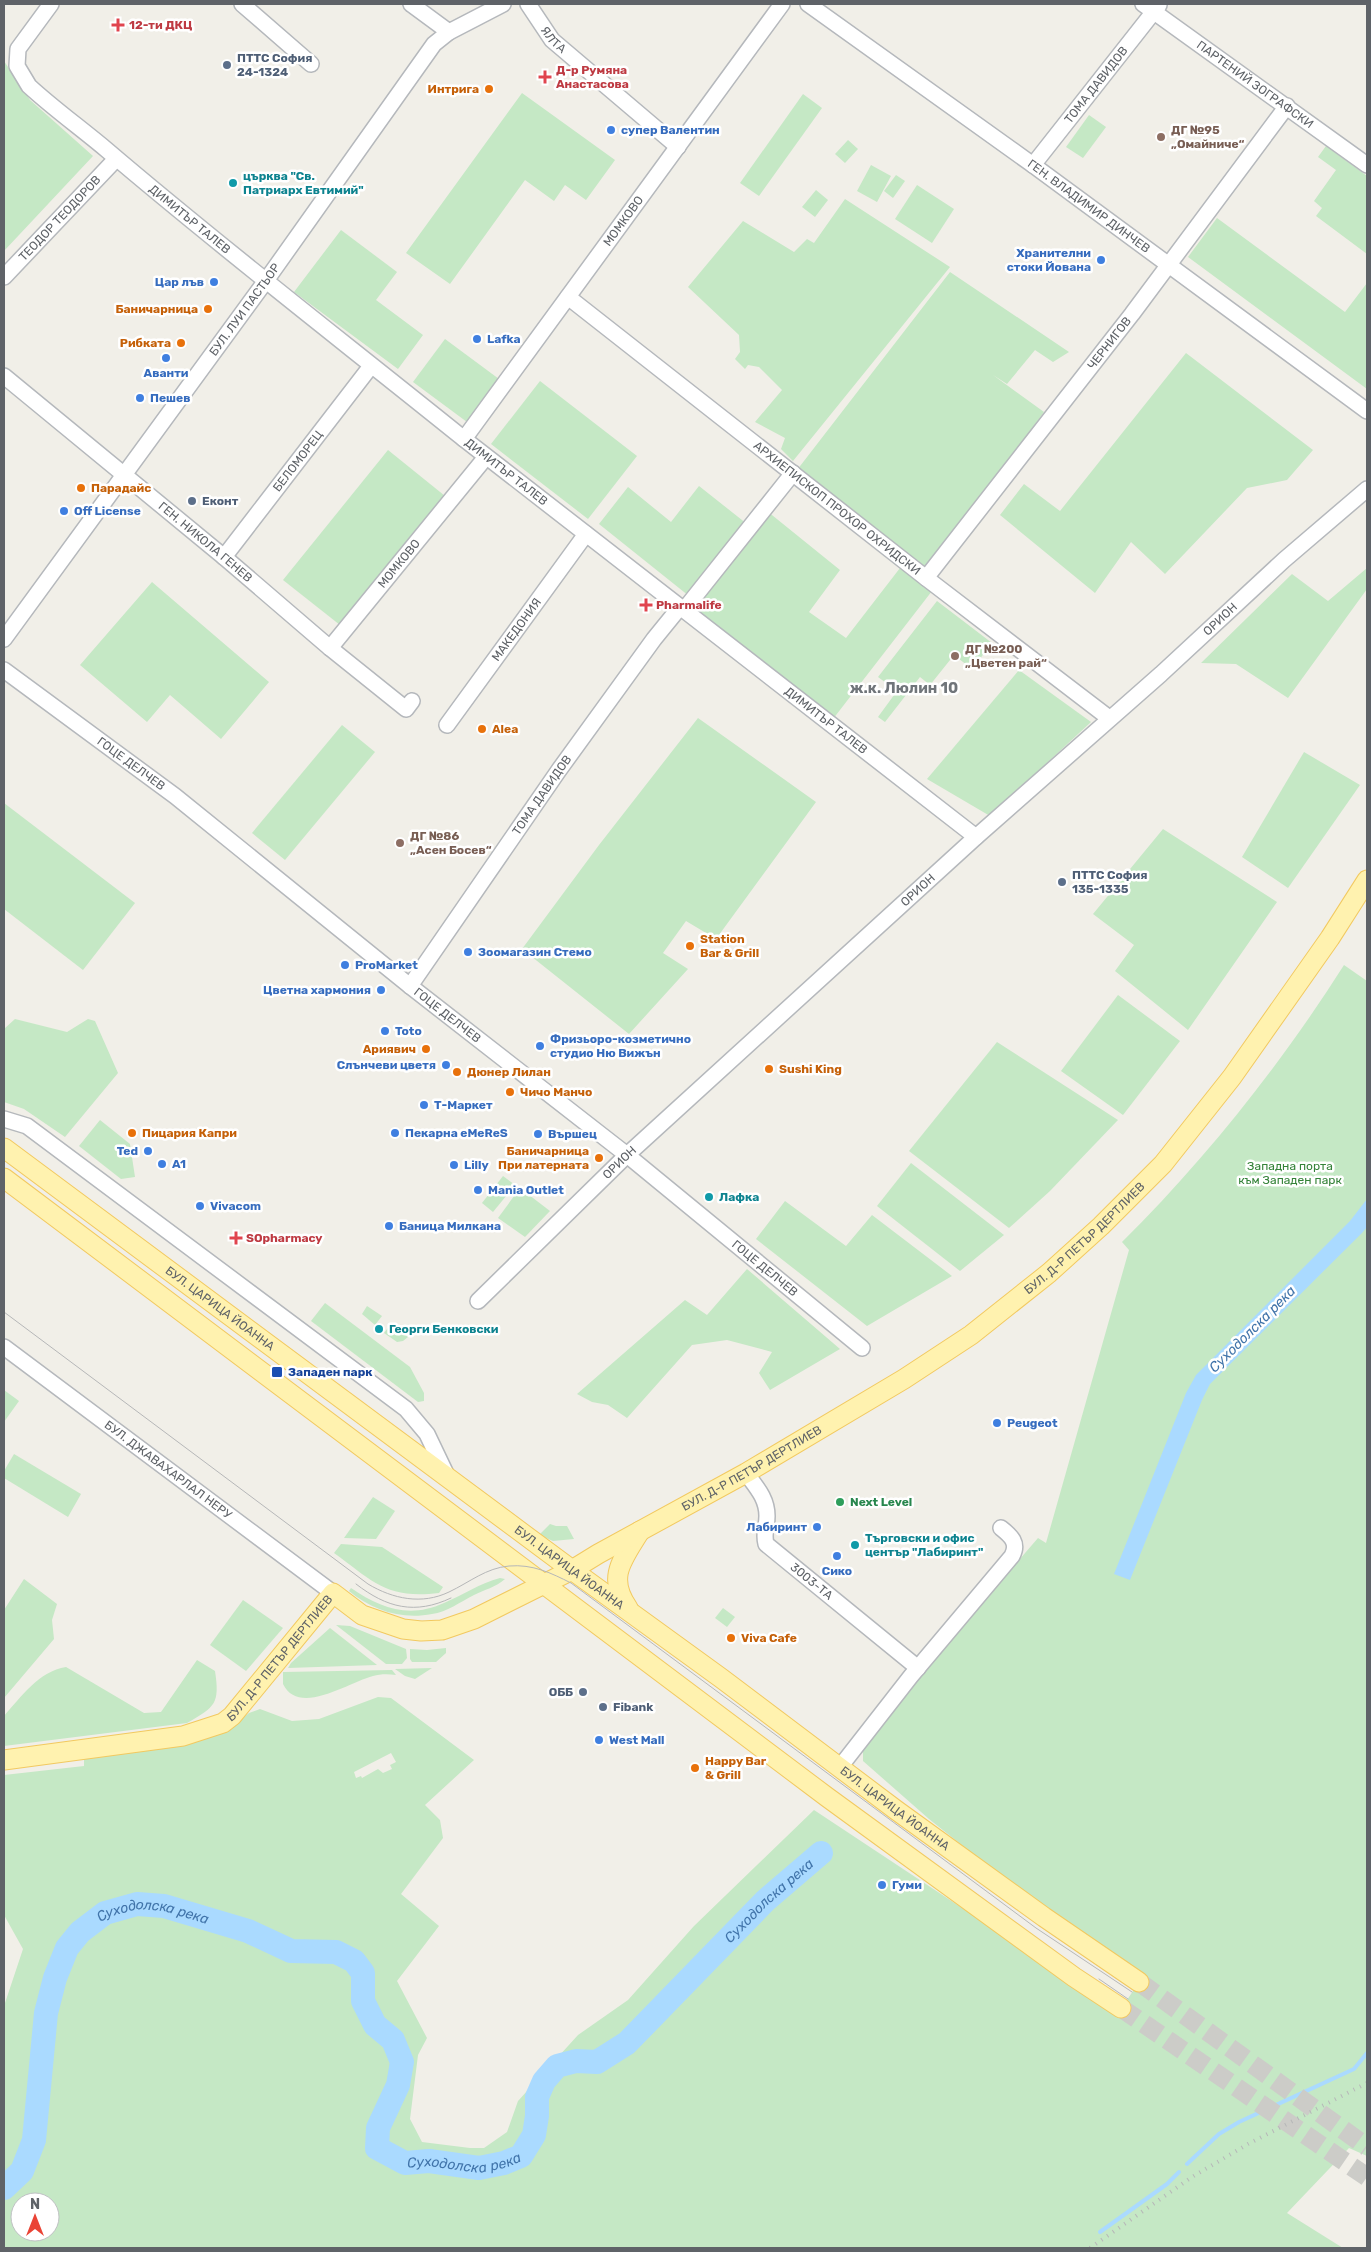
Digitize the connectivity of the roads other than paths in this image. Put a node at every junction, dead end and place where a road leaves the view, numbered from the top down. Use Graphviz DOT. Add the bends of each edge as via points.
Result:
graph roads {
  1 [pos="51,4"];
  2 [pos="242,4"];
  3 [pos="411,4"];
  4 [pos="503,4"];
  5 [pos="528,4"];
  6 [pos="782,4"];
  7 [pos="808,4"];
  8 [pos="1152,6"];
  9 [pos="449,32"];
  10 [pos="311,64"];
  11 [pos="1287,106"];
  12 [pos="678,147"];
  13 [pos="116,159"];
  14 [pos="1032,165"];
  15 [pos="1367,165"];
  16 [pos="1169,265"];
  17 [pos="4,277"];
  18 [pos="265,282"];
  19 [pos="568,297"];
  20 [pos="371,366"];
  21 [pos="4,376"];
  22 [pos="1367,411"];
  23 [pos="464,439"];
  24 [pos="486,456"];
  25 [pos="792,473"];
  26 [pos="124,474"];
  27 [pos="1367,489"];
  28 [pos="586,534"];
  29 [pos="224,557"];
  30 [pos="926,578"];
  31 [pos="682,608"];
  32 [pos="4,639"];
  33 [pos="330,648"];
  34 [pos="4,670"];
  35 [pos="409,705"];
  36 [pos="1109,718"];
  37 [pos="447,725"];
  38 [pos="976,837"];
  39 [pos="1367,880"];
  40 [pos="410,986"];
  41 [pos="4,1119"];
  42 [pos="4,1148"];
  43 [pos="627,1155"];
  44 [pos="4,1178"];
  45 [pos="478,1301"];
  46 [pos="4,1347"];
  47 [pos="862,1348"];
  48 [pos="746,1473"];
  49 [pos="448,1479"];
  50 [pos="1001,1528"];
  51 [pos="640,1530"];
  52 [pos="572,1570"];
  53 [pos="542,1585"];
  54 [pos="333,1593"];
  55 [pos="632,1614"];
  56 [pos="918,1668"];
  57 [pos="4,1760"];
  58 [pos="840,1767"];
  59 [pos="1139,1982"];
  60 [pos="1122,2008"];
  1 -- 13 [label="street, ДИМИТЪР ТАЛЕВ" via="22,40 17,66 29,86 43,100"];
  2 -- 10 [label="street"];
  3 -- 9 [label="street"];
  4 -- 9 [label="street, БУЛ. ЛУИ ПАСТЬОР"];
  5 -- 12 [label="street, ЯЛТА" via="552,40"];
  6 -- 12 [label="street, МОМКОВО"];
  7 -- 14 [label="street, ГЕН. ВЛАДИМИР ДИНЧЕВ"];
  8 -- 11 [label="street, ПАРТЕНИЙ ЗОГРАФСКИ"];
  8 -- 14 [label="street, ТОМА ДАВИДОВ"];
  9 -- 18 [label="street, БУЛ. ЛУИ ПАСТЬОР" via="420,62"];
  11 -- 15 [label="street, ПАРТЕНИЙ ЗОГРАФСКИ"];
  11 -- 16 [label="street, ЧЕРНИГОВ"];
  12 -- 19 [label="street, МОМКОВО"];
  13 -- 17 [label="street, ТЕОДОР ТЕОДОРОВ"];
  13 -- 18 [label="street, ДИМИТЪР ТАЛЕВ"];
  14 -- 16 [label="street, ГЕН. ВЛАДИМИР ДИНЧЕВ"];
  16 -- 22 [label="street, ГЕН. ВЛАДИМИР ДИНЧЕВ"];
  16 -- 30 [label="street, ЧЕРНИГОВ"];
  18 -- 20 [label="street, ДИМИТЪР ТАЛЕВ"];
  18 -- 26 [label="street, БУЛ. ЛУИ ПАСТЬОР"];
  19 -- 23 [label="street, МОМКОВО"];
  19 -- 25 [label="street, АРХИЕПИСКОП ПРОХОР ОХРИДСКИ"];
  20 -- 23 [label="street, ДИМИТЪР ТАЛЕВ"];
  20 -- 29 [label="street, БЕЛОМОРЕЦ"];
  21 -- 26 [label="street, ГЕН. НИКОЛА ГЕНЕВ"];
  23 -- 24 [label="street, ДИМИТЪР ТАЛЕВ"];
  24 -- 28 [label="street, ДИМИТЪР ТАЛЕВ"];
  24 -- 33 [label="street, МОМКОВО"];
  25 -- 30 [label="street, АРХИЕПИСКОП ПРОХОР ОХРИДСКИ"];
  25 -- 31 [label="street, ТОМА ДАВИДОВ"];
  26 -- 29 [label="street, ГЕН. НИКОЛА ГЕНЕВ"];
  26 -- 32 [label="street, БУЛ. ЛУИ ПАСТЬОР"];
  27 -- 36 [label="street, ОРИОН"];
  28 -- 31 [label="street, ДИМИТЪР ТАЛЕВ"];
  28 -- 37 [label="street, МАКЕДОНИЯ"];
  29 -- 33 [label="street, ГЕН. НИКОЛА ГЕНЕВ"];
  30 -- 36 [label="street, АРХИЕПИСКОП ПРОХОР ОХРИДСКИ"];
  31 -- 38 [label="street, ДИМИТЪР ТАЛЕВ"];
  31 -- 40 [label="street, ТОМА ДАВИДОВ" via="654,639 558,770"];
  33 -- 35 [label="street, ГЕН. НИКОЛА ГЕНЕВ"];
  34 -- 40 [label="street, ГОЦЕ ДЕЛЧЕВ" via="175,796"];
  36 -- 38 [label="street, ОРИОН"];
  38 -- 43 [label="street, ОРИОН"];
  39 -- 48 [label="main road, БУЛ. Д-Р ПЕТЪР ДЕРТЛИЕВ" via="1232,1077 1163,1164 1101,1226 1035,1286 971,1335"];
  40 -- 43 [label="street, ГОЦЕ ДЕЛЧЕВ"];
  41 -- 49 [label="street" via="27,1126 406,1409 428,1434"];
  42 -- 49 [label="main road, БУЛ. ЦАРИЦА ЙОАННА"];
  43 -- 45 [label="street, ОРИОН"];
  43 -- 47 [label="street, ГОЦЕ ДЕЛЧЕВ"];
  44 -- 53 [label="main road, БУЛ. ЦАРИЦА ЙОАННА"];
  46 -- 54 [label="street, БУЛ. ДЖАВАХАРЛАЛ НЕРУ"];
  48 -- 51 [label="main road, БУЛ. Д-Р ПЕТЪР ДЕРТЛИЕВ"];
  48 -- 56 [label="street, 3003-ТА" via="766,1501 763,1535 766,1544"];
  49 -- 52 [label="main road, БУЛ. ЦАРИЦА ЙОАННА"];
  50 -- 56 [label="street" via="1016,1546 1012,1556"];
  51 -- 52 [label="main road, БУЛ. Д-Р ПЕТЪР ДЕРТЛИЕВ"];
  51 -- 55 [label="main road" via="621,1562 617,1576 620,1594"];
  52 -- 53 [label="main road, БУЛ. Д-Р ПЕТЪР ДЕРТЛИЕВ"];
  52 -- 55 [label="main road, БУЛ. ЦАРИЦА ЙОАННА"];
  53 -- 54 [label="main road, БУЛ. Д-Р ПЕТЪР ДЕРТЛИЕВ" via="474,1619 442,1630 428,1631 403,1629 362,1615"];
  53 -- 60 [label="main road, БУЛ. ЦАРИЦА ЙОАННА" via="1032,1947"];
  54 -- 57 [label="main road, БУЛ. Д-Р ПЕТЪР ДЕРТЛИЕВ" via="223,1723 183,1736"];
  55 -- 58 [label="main road, БУЛ. ЦАРИЦА ЙОАННА"];
  56 -- 58 [label="street"];
  58 -- 59 [label="main road, БУЛ. ЦАРИЦА ЙОАННА" via="1037,1912"];
}
